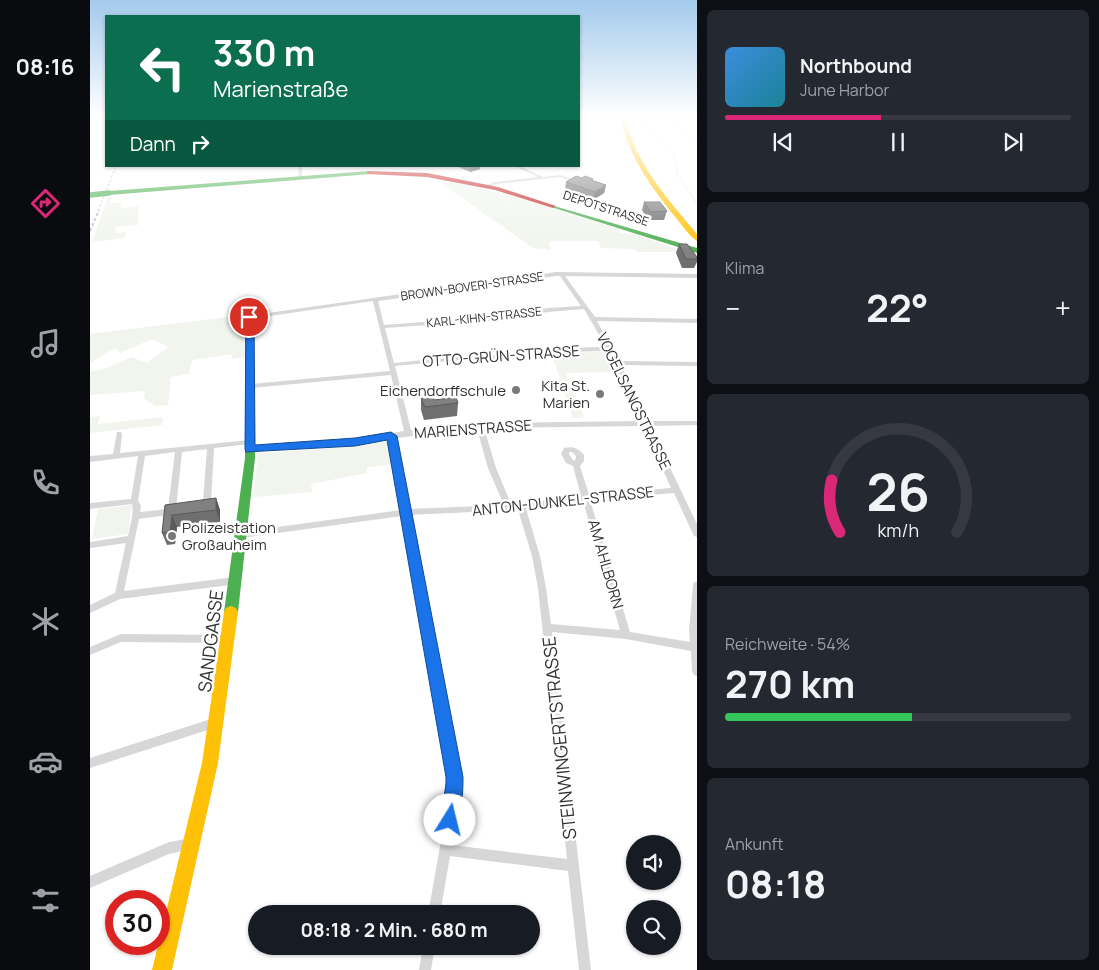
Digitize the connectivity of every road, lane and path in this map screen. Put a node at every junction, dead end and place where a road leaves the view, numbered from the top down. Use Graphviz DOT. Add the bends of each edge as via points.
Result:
graph roads {
  1 [pos="638,162"];
  2 [pos="518,167"];
  3 [pos="300,172"];
  4 [pos="543,178"];
  5 [pos="576,181"];
  6 [pos="488,186"];
  7 [pos="90,195"];
  8 [pos="696,239"];
  9 [pos="671,243"];
  10 [pos="696,251"];
  11 [pos="561,274"];
  12 [pos="696,276"];
  13 [pos="375,300"];
  14 [pos="585,307"];
  15 [pos="249,314"];
  16 [pos="594,319"];
  17 [pos="696,321"];
  18 [pos="382,327"];
  19 [pos="610,349"];
  20 [pos="617,362"];
  21 [pos="696,364"];
  22 [pos="391,365"];
  23 [pos="393,373"];
  24 [pos="250,386"];
  25 [pos="644,422"];
  26 [pos="696,423"];
  27 [pos="480,426"];
  28 [pos="408,433"];
  29 [pos="119,434"];
  30 [pos="391,436"];
  31 [pos="250,446"];
  32 [pos="211,447"];
  33 [pos="180,450"];
  34 [pos="142,454"];
  35 [pos="116,457"];
  36 [pos="90,459"];
  37 [pos="576,465"];
  38 [pos="676,490"];
  39 [pos="586,498"];
  40 [pos="134,501"];
  41 [pos="92,506"];
  42 [pos="509,508"];
  43 [pos="521,508"];
  44 [pos="181,510"];
  45 [pos="191,510"];
  46 [pos="172,511"];
  47 [pos="406,512"];
  48 [pos="136,516"];
  49 [pos="696,534"];
  50 [pos="241,535"];
  51 [pos="129,539"];
  52 [pos="90,545"];
  53 [pos="235,581"];
  54 [pos="696,585"];
  55 [pos="118,595"];
  56 [pos="90,609"];
  57 [pos="547,628"];
  58 [pos="626,635"];
  59 [pos="228,639"];
  60 [pos="694,647"];
  61 [pos="90,651"];
  62 [pos="696,672"];
  63 [pos="217,721"];
  64 [pos="90,762"];
  65 [pos="193,844"];
  66 [pos="445,850"];
  67 [pos="573,866"];
  68 [pos="90,882"];
  69 [pos="436,905"];
  70 [pos="428,955"];
  71 [pos="162,970"];
  72 [pos="425,970"];
  73 [pos="585,970"];
  1 -- 8 [label="main road"];
  2 -- 4 [label="street"];
  3 -- 6 [label="main road, DEPOTSTRASSE" via="436,176"];
  3 -- 7 [label="main road, DEPOTSTRASSE, bridge"];
  4 -- 5 [label="street" via="562,176"];
  4 -- 6 [label="street"];
  6 -- 9 [label="main road, DEPOTSTRASSE"];
  8 -- 9 [label="main road" via="690,244"];
  9 -- 10 [label="main road, DEPOTSTRASSE"];
  11 -- 12 [label="street, BROWN-BOVERI-STRASSE"];
  11 -- 13 [label="street, BROWN-BOVERI-STRASSE"];
  11 -- 14 [label="street, VOGELSANGSTRASSE"];
  13 -- 15 [label="street, BROWN-BOVERI-STRASSE"];
  13 -- 18 [label="street"];
  14 -- 16 [label="street, VOGELSANGSTRASSE"];
  14 -- 18 [label="street, KARL-KIHN-STRASSE" via="495,319"];
  15 -- 24 [label="main road, SANDGASSE"];
  16 -- 17 [label="street"];
  16 -- 19 [label="street, VOGELSANGSTRASSE"];
  18 -- 22 [label="street"];
  19 -- 20 [label="street, VOGELSANGSTRASSE"];
  19 -- 22 [label="street, OTTO-GRÜN-STRASSE" via="558,350 540,356 462,358"];
  20 -- 21 [label="street"];
  20 -- 25 [label="street, VOGELSANGSTRASSE"];
  22 -- 23 [label="street"];
  23 -- 24 [label="street"];
  23 -- 28 [label="street"];
  24 -- 31 [label="main road, SANDGASSE"];
  25 -- 26 [label="street, MARIENSTRASSE"];
  25 -- 27 [label="street, MARIENSTRASSE"];
  25 -- 38 [label="street, VOGELSANGSTRASSE"];
  27 -- 28 [label="street, MARIENSTRASSE"];
  27 -- 42 [label="street" via="492,468"];
  28 -- 30 [label="street, MARIENSTRASSE"];
  29 -- 35 [label="street"];
  30 -- 31 [label="street, MARIENSTRASSE" via="355,442"];
  30 -- 47 [label="street"];
  31 -- 32 [label="street, MARIENSTRASSE"];
  31 -- 50 [label="main road, SANDGASSE"];
  32 -- 33 [label="street, MARIENSTRASSE"];
  32 -- 45 [label="street" via="207,503 201,509"];
  33 -- 34 [label="street, MARIENSTRASSE"];
  33 -- 46 [label="street"];
  34 -- 35 [label="street, MARIENSTRASSE"];
  34 -- 40 [label="street"];
  35 -- 36 [label="street, MARIENSTRASSE"];
  37 -- 39 [label="street, AM AHLBORN"];
  38 -- 39 [label="street, ANTON-DUNKEL-STRASSE"];
  38 -- 49 [label="street, VOGELSANGSTRASSE"];
  39 -- 43 [label="street, ANTON-DUNKEL-STRASSE"];
  39 -- 58 [label="street, AM AHLBORN"];
  40 -- 41 [label="street"];
  40 -- 48 [label="street"];
  42 -- 43 [label="street, ANTON-DUNKEL-STRASSE"];
  42 -- 47 [label="street, ANTON-DUNKEL-STRASSE"];
  43 -- 57 [label="street, STEINWINGERTSTRASSE" via="539,571"];
  44 -- 46 [label="street"];
  46 -- 48 [label="street"];
  47 -- 50 [label="street, ANTON-DUNKEL-STRASSE"];
  47 -- 66 [label="street" via="454,777 455,790"];
  48 -- 51 [label="street"];
  50 -- 53 [label="main road, SANDGASSE"];
  51 -- 52 [label="street"];
  51 -- 55 [label="street"];
  53 -- 55 [label="street"];
  53 -- 59 [label="main road, SANDGASSE"];
  54 -- 60 [label="street"];
  55 -- 56 [label="street"];
  57 -- 58 [label="street, AM AHLBORN"];
  57 -- 67 [label="street, STEINWINGERTSTRASSE"];
  58 -- 60 [label="street, AM AHLBORN"];
  59 -- 61 [label="street" via="121,638"];
  59 -- 63 [label="main road, SANDGASSE"];
  60 -- 62 [label="street"];
  63 -- 64 [label="street"];
  63 -- 65 [label="main road, SANDGASSE"];
  65 -- 68 [label="street" via="169,848"];
  65 -- 71 [label="main road, SANDGASSE"];
  66 -- 67 [label="street"];
  66 -- 69 [label="street"];
  67 -- 73 [label="street, STEINWINGERTSTRASSE"];
  70 -- 72 [label="street"];
}
